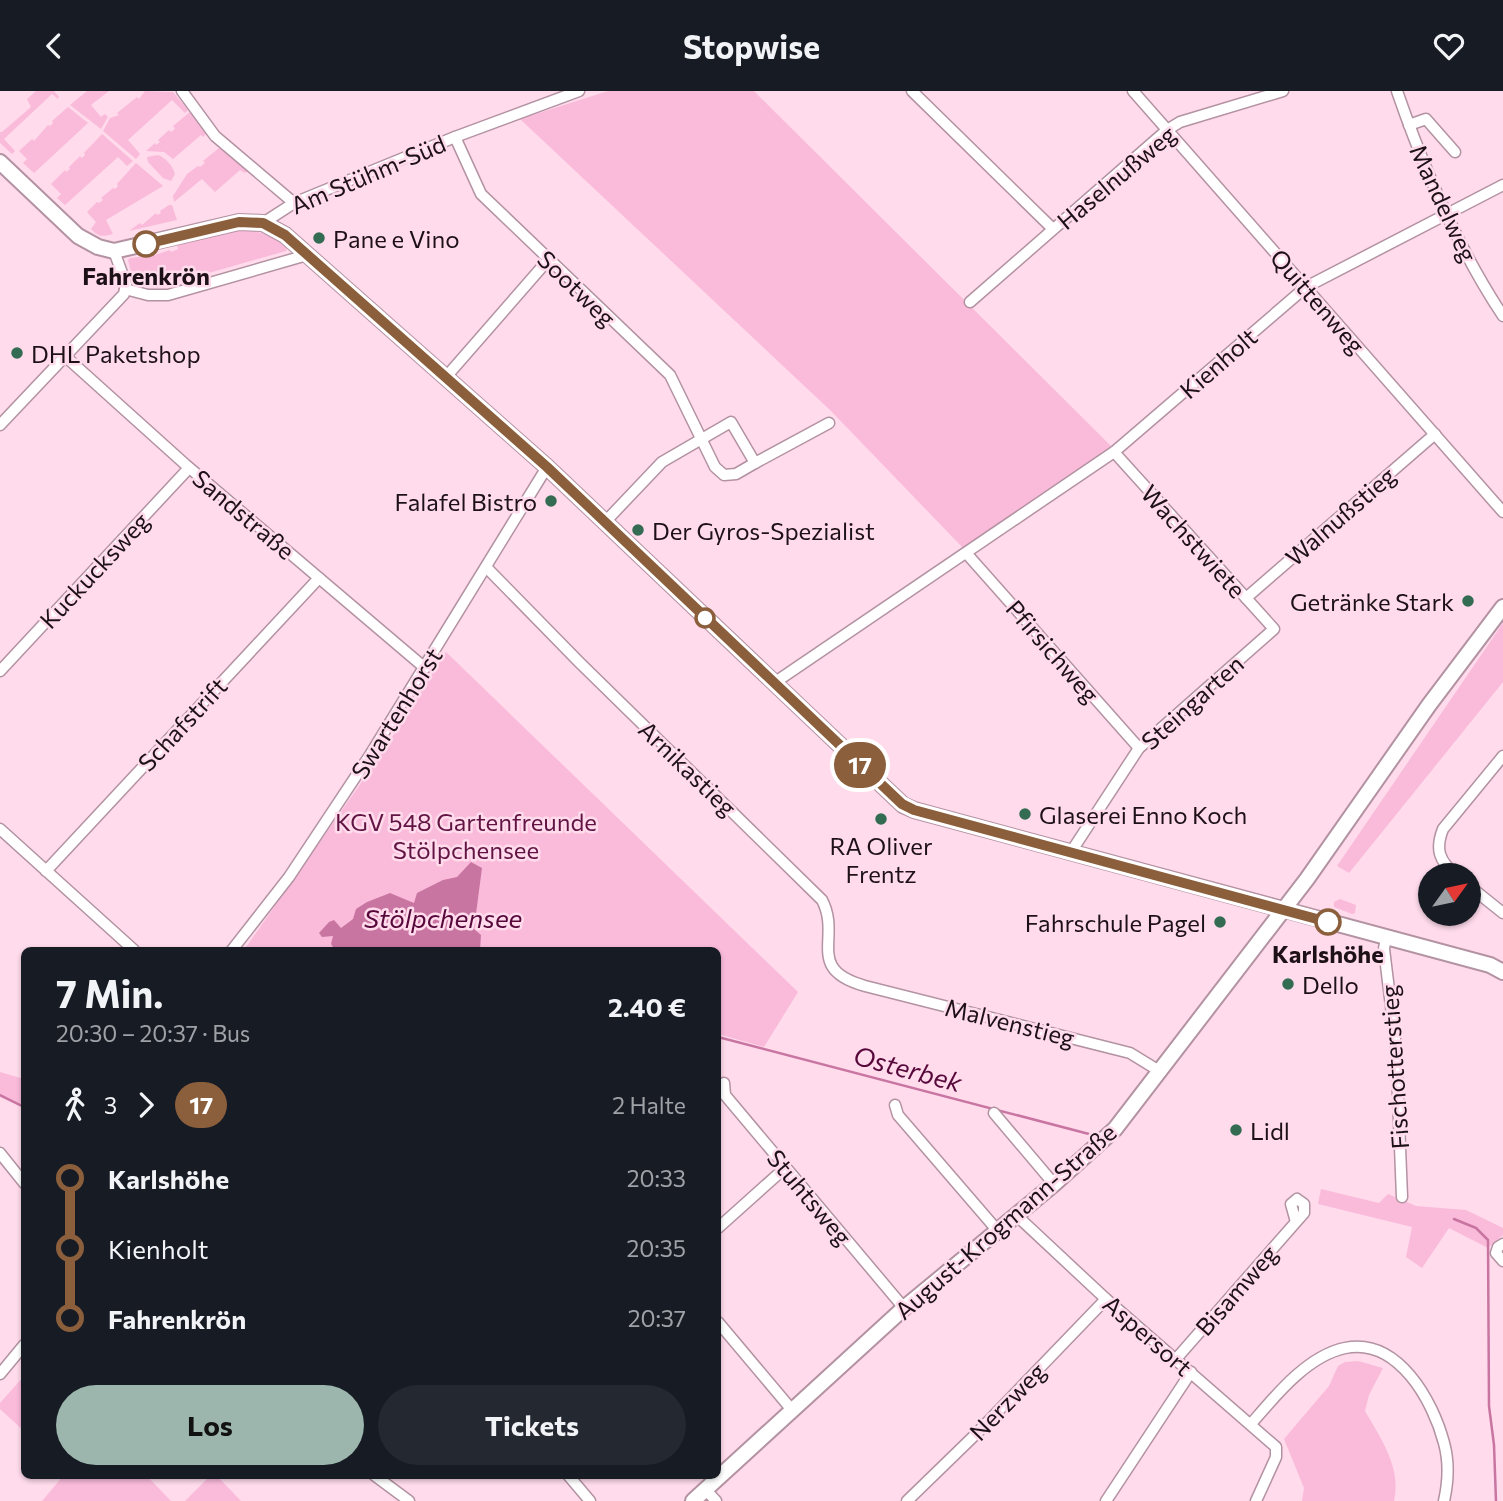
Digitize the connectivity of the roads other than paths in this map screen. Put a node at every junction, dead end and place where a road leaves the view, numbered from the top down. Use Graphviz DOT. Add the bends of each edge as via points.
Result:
graph roads {
  1 [pos="182,91"];
  2 [pos="579,91"];
  3 [pos="912,91"];
  4 [pos="1133,91"];
  5 [pos="1283,91"];
  6 [pos="1397,91"];
  7 [pos="1409,125"];
  8 [pos="1167,130"];
  9 [pos="455,137"];
  10 [pos="1455,152"];
  11 [pos="0,162"];
  12 [pos="1503,185"];
  13 [pos="294,203"];
  14 [pos="1447,215"];
  15 [pos="263,223"];
  16 [pos="1053,229"];
  17 [pos="114,251"];
  18 [pos="307,255"];
  19 [pos="548,260"];
  20 [pos="1306,287"];
  21 [pos="125,289"];
  22 [pos="970,302"];
  23 [pos="1503,316"];
  24 [pos="66,357"];
  25 [pos="446,377"];
  26 [pos="829,423"];
  27 [pos="0,425"];
  28 [pos="1435,434"];
  29 [pos="700,438"];
  30 [pos="1114,452"];
  31 [pos="755,463"];
  32 [pos="547,467"];
  33 [pos="189,468"];
  34 [pos="1503,512"];
  35 [pos="605,522"];
  36 [pos="967,554"];
  37 [pos="486,567"];
  38 [pos="319,578"];
  39 [pos="1246,598"];
  40 [pos="1503,607"];
  41 [pos="1274,629"];
  42 [pos="425,668"];
  43 [pos="0,671"];
  44 [pos="774,683"];
  45 [pos="1139,748"];
  46 [pos="1503,756"];
  47 [pos="0,829"];
  48 [pos="1070,852"];
  49 [pos="1443,863"];
  50 [pos="46,871"];
  51 [pos="1481,895"];
  52 [pos="1283,909"];
  53 [pos="1503,913"];
  54 [pos="1386,937"];
  55 [pos="131,947"];
  56 [pos="234,947"];
  57 [pos="1503,972"];
  58 [pos="854,983"];
  59 [pos="1161,1072"];
  60 [pos="723,1083"];
  61 [pos="895,1105"];
  62 [pos="994,1113"];
  63 [pos="0,1153"];
  64 [pos="785,1168"];
  65 [pos="21,1179"];
  66 [pos="1054,1184"];
  67 [pos="1402,1197"];
  68 [pos="1016,1215"];
  69 [pos="1296,1222"];
  70 [pos="721,1226"];
  71 [pos="997,1230"];
  72 [pos="1503,1244"];
  73 [pos="1503,1261"];
  74 [pos="1106,1299"];
  75 [pos="904,1308"];
  76 [pos="721,1326"];
  77 [pos="21,1349"];
  78 [pos="1176,1359"];
  79 [pos="1191,1372"];
  80 [pos="0,1374"];
  81 [pos="792,1410"];
  82 [pos="1251,1424"];
  83 [pos="721,1472"];
  84 [pos="379,1479"];
  85 [pos="571,1479"];
  86 [pos="711,1481"];
  87 [pos="409,1501"];
  88 [pos="590,1501"];
  89 [pos="692,1501"];
  90 [pos="716,1501"];
  91 [pos="907,1501"];
  92 [pos="1106,1501"];
  93 [pos="1256,1501"];
  94 [pos="1444,1501"];
  1 -- 13 [label="street" via="215,136"];
  2 -- 9 [label="street, Am Stühm-Süd"];
  3 -- 16 [label="street"];
  4 -- 8 [label="street, Quittenweg"];
  5 -- 8 [label="street, Haselnußweg"];
  6 -- 7 [label="street, Mandelweg"];
  7 -- 10 [label="street, Mandelweg" via="1426,119"];
  7 -- 14 [label="street, Mandelweg"];
  8 -- 16 [label="street, Haselnußweg"];
  8 -- 20 [label="street, Quittenweg"];
  9 -- 13 [label="street, Am Stühm-Süd"];
  9 -- 19 [label="street, Sootweg" via="481,194"];
  11 -- 17 [label="street" via="78,236"];
  12 -- 14 [label="street, Kienholt"];
  13 -- 15 [label="street, Am Stühm-Süd"];
  14 -- 20 [label="street, Kienholt"];
  14 -- 23 [label="street, Mandelweg"];
  15 -- 17 [label="street, Am Stühm-Süd" via="239,222"];
  15 -- 18 [label="street"];
  16 -- 22 [label="street, Haselnußweg"];
  17 -- 21 [label="street"];
  18 -- 21 [label="street" via="168,295"];
  18 -- 25 [label="street"];
  19 -- 25 [label="street"];
  19 -- 29 [label="street, Sootweg" via="670,375"];
  20 -- 28 [label="street, Quittenweg"];
  20 -- 30 [label="street, Kienholt"];
  21 -- 24 [label="street"];
  24 -- 27 [label="street"];
  24 -- 33 [label="street, Sandstraße"];
  25 -- 32 [label="street"];
  26 -- 31 [label="street"];
  28 -- 34 [label="street, Quittenweg"];
  28 -- 39 [label="street, Walnußstieg"];
  29 -- 31 [label="street, Sootweg" via="724,475"];
  29 -- 31 [label="street" via="732,422"];
  29 -- 35 [label="street" via="662,462"];
  30 -- 36 [label="street, Kienholt"];
  30 -- 39 [label="street, Wachstwiete"];
  32 -- 35 [label="street"];
  32 -- 37 [label="street, Swartenhorst"];
  33 -- 38 [label="street, Sandstraße"];
  33 -- 43 [label="street, Kuckucksweg"];
  35 -- 44 [label="street"];
  36 -- 44 [label="street, Kienholt"];
  36 -- 45 [label="street, Pfirsichweg"];
  37 -- 42 [label="street, Swartenhorst"];
  37 -- 58 [label="street, Arnikastieg" via="822,901 830,924 827,951 831,964 840,976"];
  38 -- 42 [label="street, Sandstraße"];
  38 -- 50 [label="street, Schafstrift"];
  39 -- 41 [label="street, Wachstwiete"];
  40 -- 52 [label="street"];
  41 -- 45 [label="street, Steingarten"];
  42 -- 56 [label="street, Swartenhorst" via="289,877"];
  44 -- 48 [label="street" via="902,804"];
  45 -- 48 [label="street, Steingarten"];
  46 -- 49 [label="street" via="1443,829 1438,853"];
  47 -- 50 [label="street"];
  48 -- 52 [label="street"];
  50 -- 55 [label="street"];
  51 -- 53 [label="street"];
  52 -- 54 [label="street"];
  52 -- 59 [label="street, August-Krogmann-Straße"];
  54 -- 57 [label="street"];
  54 -- 67 [label="street, Fischotterstieg"];
  58 -- 59 [label="street, Malvenstieg" via="1130,1053"];
  59 -- 66 [label="street, August-Krogmann-Straße" via="1115,1129"];
  60 -- 64 [label="street, Stuhtsweg" via="725,1095"];
  61 -- 71 [label="street" via="898,1115"];
  62 -- 66 [label="street"];
  63 -- 65 [label="street"];
  64 -- 70 [label="street"];
  64 -- 75 [label="street, Stuhtsweg"];
  66 -- 68 [label="street, August-Krogmann-Straße"];
  68 -- 71 [label="street, August-Krogmann-Straße"];
  68 -- 74 [label="street, Aspersort"];
  69 -- 78 [label="street, Bisamweg"];
  71 -- 75 [label="street, August-Krogmann-Straße"];
  72 -- 73 [label="street" via="1496,1253"];
  74 -- 78 [label="street, Aspersort"];
  74 -- 91 [label="street, Nerzweg"];
  75 -- 81 [label="street, August-Krogmann-Straße"];
  76 -- 81 [label="street"];
  77 -- 80 [label="street"];
  78 -- 79 [label="street, Aspersort"];
  79 -- 82 [label="street, Aspersort"];
  79 -- 92 [label="street"];
  81 -- 83 [label="street, August-Krogmann-Straße"];
  82 -- 93 [label="street, Aspersort" via="1276,1447"];
  82 -- 94 [label="street" via="1276,1395 1321,1359 1342,1349 1371,1349 1395,1360 1420,1387 1430,1406 1445,1445 1448,1483"];
  84 -- 87 [label="street"];
  85 -- 88 [label="street"];
  86 -- 89 [label="street, August-Krogmann-Straße"];
  86 -- 90 [label="street"];
}
